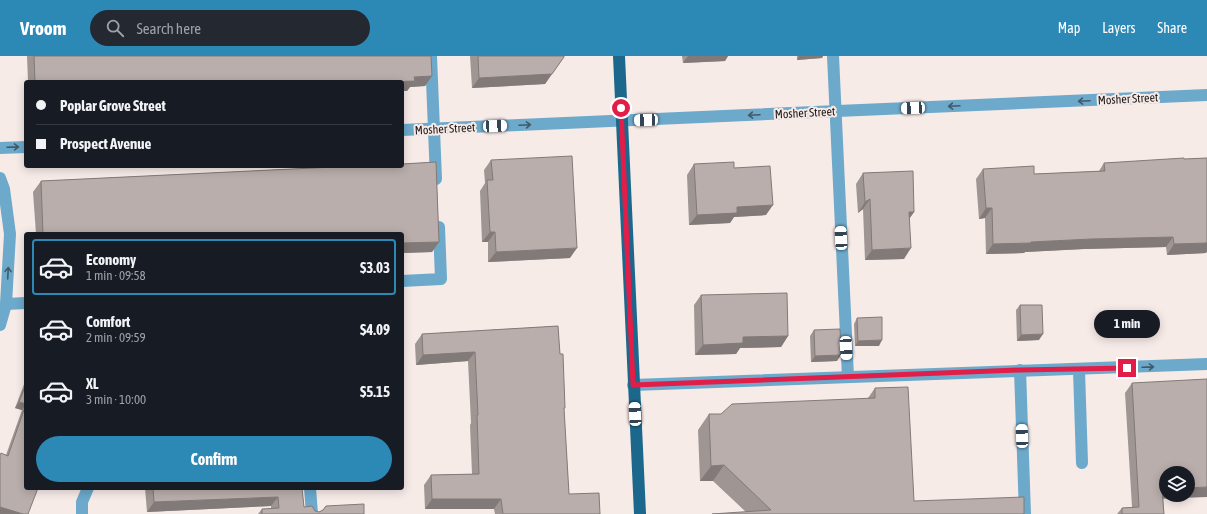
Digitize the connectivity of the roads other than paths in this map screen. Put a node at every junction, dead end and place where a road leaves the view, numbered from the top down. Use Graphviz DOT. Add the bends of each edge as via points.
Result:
graph roads {
  1 [pos="431,56"];
  2 [pos="619,56"];
  3 [pos="833,56"];
  4 [pos="1207,95"];
  5 [pos="835,112"];
  6 [pos="622,121"];
  7 [pos="434,129"];
  8 [pos="404,130"];
  9 [pos="24,147"];
  10 [pos="0,148"];
  11 [pos="0,178"];
  12 [pos="437,192"];
  13 [pos="438,216"];
  14 [pos="404,281"];
  15 [pos="24,303"];
  16 [pos="6,304"];
  17 [pos="0,325"];
  18 [pos="1207,364"];
  19 [pos="1020,370"];
  20 [pos="1079,370"];
  21 [pos="848,377"];
  22 [pos="633,385"];
  23 [pos="1082,463"];
  24 [pos="87,490"];
  25 [pos="310,490"];
  26 [pos="82,514"];
  27 [pos="312,514"];
  28 [pos="640,514"];
  29 [pos="1025,514"];
  1 -- 7 [label="street"];
  2 -- 6 [label="main road"];
  3 -- 5 [label="street"];
  4 -- 5 [label="street, Mosher Street, one-way"];
  5 -- 6 [label="street, Mosher Street, one-way"];
  5 -- 21 [label="street"];
  7 -- 6 [label="street, Mosher Street, one-way"];
  6 -- 22 [label="main road"];
  7 -- 8 [label="street, Mosher Street"];
  7 -- 12 [label="street"];
  10 -- 9 [label="street, one-way"];
  16 -- 11 [label="street, one-way" via="10,234 4,189"];
  13 -- 14 [label="street" via="441,279"];
  15 -- 16 [label="street"];
  16 -- 17 [label="street"];
  20 -- 18 [label="street, one-way"];
  19 -- 20 [label="street"];
  19 -- 21 [label="street"];
  19 -- 29 [label="street"];
  20 -- 23 [label="street"];
  21 -- 22 [label="street"];
  22 -- 28 [label="main road"];
  24 -- 26 [label="street" via="82,502"];
  25 -- 27 [label="street"];
}
